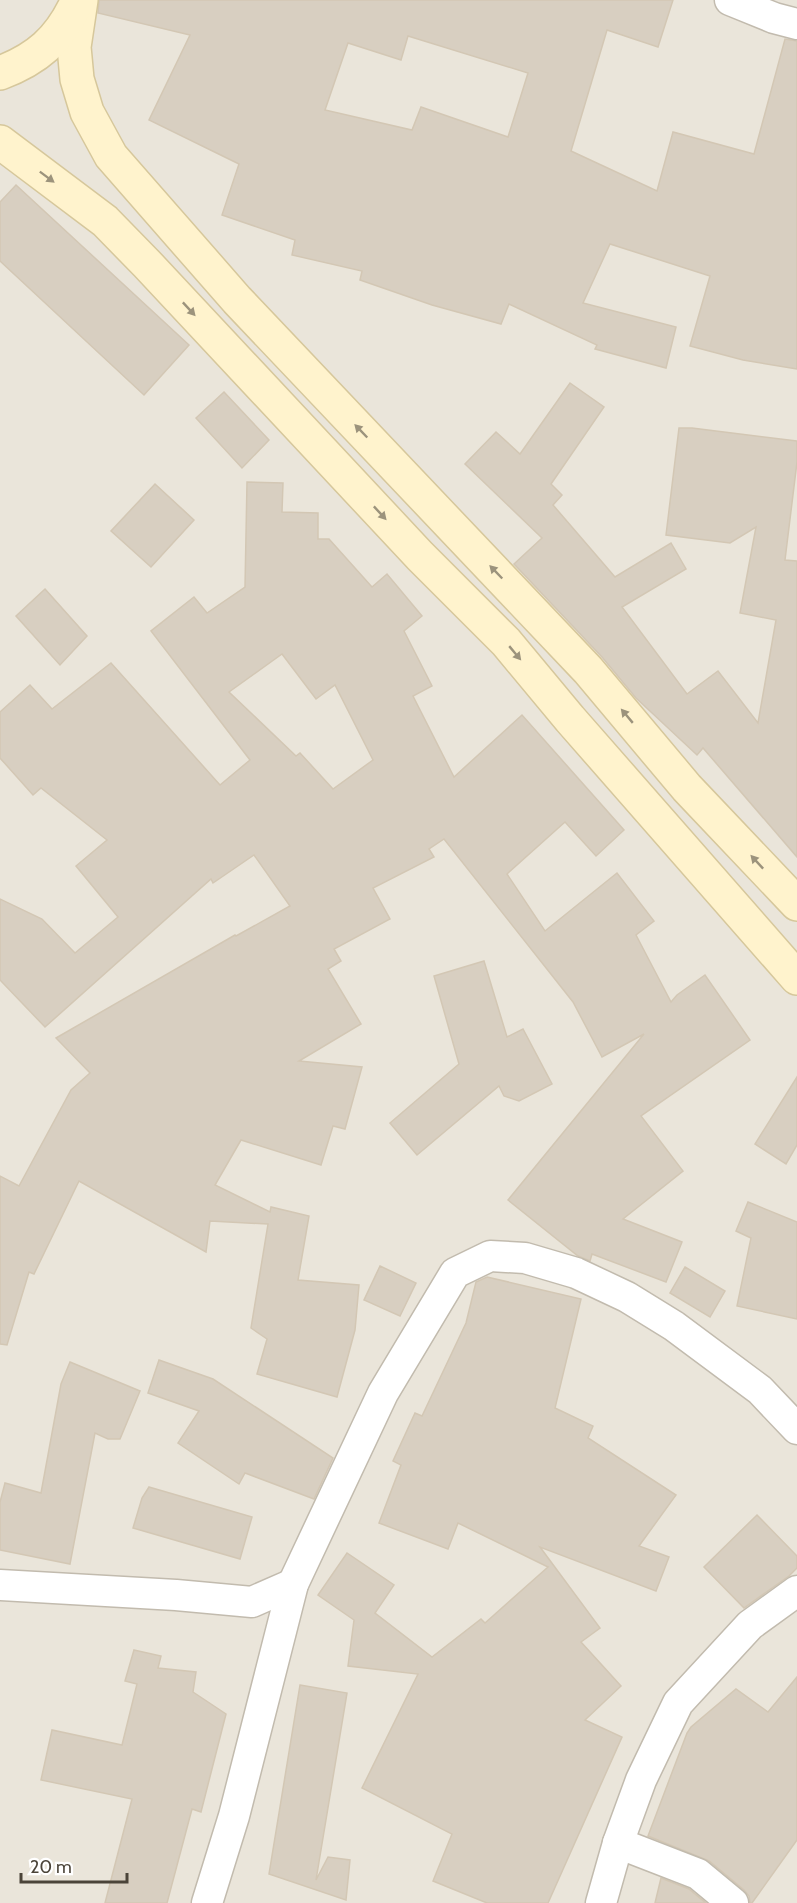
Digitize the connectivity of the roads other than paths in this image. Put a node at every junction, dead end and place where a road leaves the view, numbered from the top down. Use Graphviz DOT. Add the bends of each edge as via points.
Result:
graph roads {
  1 [pos="80,0"];
  2 [pos="730,0"];
  3 [pos="797,24"];
  4 [pos="0,73"];
  5 [pos="0,142"];
  6 [pos="797,904"];
  7 [pos="797,978"];
  8 [pos="797,1429"];
  9 [pos="293,1584"];
  10 [pos="0,1585"];
  11 [pos="797,1591"];
  12 [pos="618,1843"];
  13 [pos="207,1903"];
  14 [pos="601,1903"];
  15 [pos="733,1903"];
  1 -- 4 [label="main road" via="48,45 23,64"];
  6 -- 1 [label="main road, one-way" via="687,788 588,670 237,300 111,156 87,112 77,79 74,47"];
  2 -- 3 [label="street"];
  5 -- 7 [label="main road, one-way" via="105,221 147,264 420,556 506,642"];
  8 -- 9 [label="street" via="760,1390 674,1326 627,1298 566,1270 525,1258 490,1256 454,1273 383,1393"];
  9 -- 10 [label="street" via="252,1602"];
  9 -- 13 [label="street" via="234,1816"];
  11 -- 12 [label="street" via="750,1625 678,1703 641,1780"];
  12 -- 14 [label="street"];
  12 -- 15 [label="street" via="698,1874"];
}
